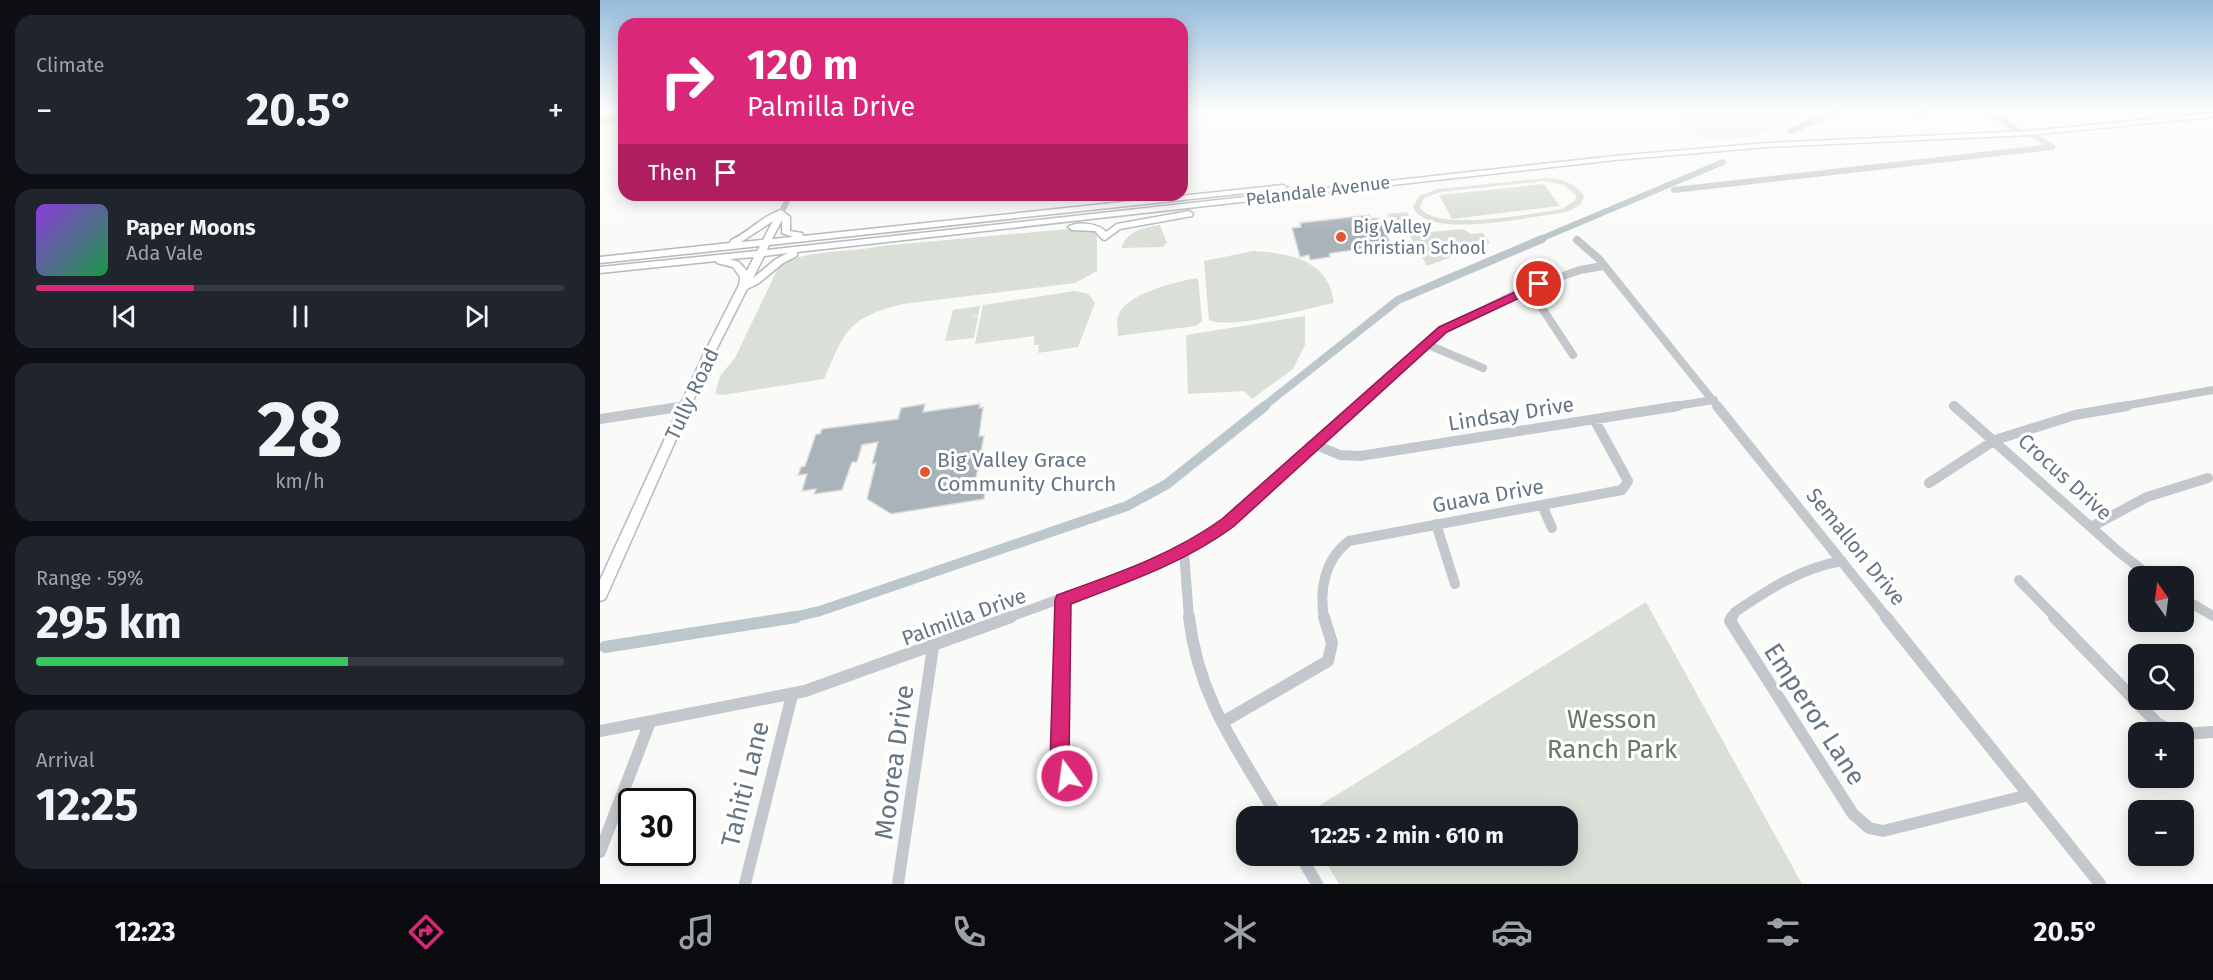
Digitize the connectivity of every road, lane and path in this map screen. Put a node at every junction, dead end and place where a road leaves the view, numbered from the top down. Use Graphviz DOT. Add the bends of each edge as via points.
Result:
graph roads {
  1 [pos="1642,149"];
  2 [pos="1734,149"];
  3 [pos="2032,149"];
  4 [pos="1674,190"];
  5 [pos="1290,194"];
  6 [pos="1188,198"];
  7 [pos="787,201"];
  8 [pos="1158,201"];
  9 [pos="781,213"];
  10 [pos="830,236"];
  11 [pos="898,239"];
  12 [pos="1577,240"];
  13 [pos="764,243"];
  14 [pos="818,247"];
  15 [pos="705,249"];
  16 [pos="759,253"];
  17 [pos="693,259"];
  18 [pos="600,260"];
  19 [pos="1603,266"];
  20 [pos="600,270"];
  21 [pos="741,288"];
  22 [pos="1523,290"];
  23 [pos="1426,344"];
  24 [pos="1573,355"];
  25 [pos="1483,368"];
  26 [pos="2211,392"];
  27 [pos="1714,400"];
  28 [pos="685,406"];
  29 [pos="1954,406"];
  30 [pos="600,418"];
  31 [pos="1594,419"];
  32 [pos="1995,440"];
  33 [pos="1316,445"];
  34 [pos="2208,478"];
  35 [pos="1929,483"];
  36 [pos="1542,505"];
  37 [pos="1436,524"];
  38 [pos="2091,526"];
  39 [pos="1552,528"];
  40 [pos="1184,552"];
  41 [pos="1842,561"];
  42 [pos="2138,566"];
  43 [pos="2019,580"];
  44 [pos="1455,584"];
  45 [pos="600,595"];
  46 [pos="1063,600"];
  47 [pos="2194,605"];
  48 [pos="2213,616"];
  49 [pos="933,647"];
  50 [pos="792,695"];
  51 [pos="650,722"];
  52 [pos="1223,722"];
  53 [pos="2156,722"];
  54 [pos="600,731"];
  55 [pos="2213,732"];
  56 [pos="2194,733"];
  57 [pos="1074,788"];
  58 [pos="2029,795"];
  59 [pos="1271,806"];
  60 [pos="600,852"];
  61 [pos="1306,866"];
  62 [pos="745,884"];
  63 [pos="898,884"];
  64 [pos="1317,884"];
  65 [pos="2100,884"];
  1 -- 6 [label="main road, Pelandale Avenue"];
  2 -- 5 [label="main road, Pelandale Avenue"];
  3 -- 4 [label="street"];
  5 -- 11 [label="main road, Pelandale Avenue"];
  5 -- 11 [label="main road" via="1117,227 1105,237 1098,228 1082,226"];
  7 -- 9 [label="street, Tully Road"];
  8 -- 10 [label="main road, Pelandale Avenue"];
  9 -- 10 [label="main road, Pelandale Avenue" via="786,217 786,233"];
  9 -- 13 [label="main road, Tully Road"];
  9 -- 15 [label="main road, Pelandale Avenue" via="767,218 745,237"];
  10 -- 13 [label="main road, Pelandale Avenue"];
  11 -- 14 [label="main road, Pelandale Avenue"];
  12 -- 19 [label="street, Semallon Drive"];
  13 -- 15 [label="main road, Pelandale Avenue"];
  13 -- 16 [label="main road, Tully Road"];
  14 -- 16 [label="main road, Pelandale Avenue"];
  14 -- 21 [label="main road, Pelandale Avenue" via="782,258 758,281"];
  15 -- 18 [label="main road, Pelandale Avenue"];
  16 -- 17 [label="main road, Pelandale Avenue"];
  16 -- 21 [label="main road, Tully Road"];
  17 -- 20 [label="main road, Pelandale Avenue"];
  17 -- 21 [label="main road, Pelandale Avenue" via="735,263 745,277"];
  19 -- 22 [label="street, Palmilla Drive"];
  19 -- 27 [label="street, Semallon Drive"];
  21 -- 28 [label="main road, Tully Road"];
  22 -- 23 [label="street, Palmilla Drive" via="1454,323"];
  22 -- 24 [label="street" via="1538,302"];
  23 -- 25 [label="street"];
  23 -- 33 [label="street, Palmilla Drive"];
  26 -- 32 [label="street" via="2075,415"];
  27 -- 31 [label="street, Lindsay Drive"];
  27 -- 41 [label="street, Semallon Drive"];
  28 -- 30 [label="street"];
  28 -- 45 [label="main road, Tully Road"];
  29 -- 32 [label="street, Crocus Drive"];
  31 -- 33 [label="street, Lindsay Drive" via="1360,456 1340,455"];
  31 -- 36 [label="street, Guava Drive" via="1626,476 1626,486 1619,491"];
  32 -- 35 [label="street"];
  32 -- 38 [label="street, Crocus Drive"];
  33 -- 40 [label="street, Palmilla Drive" via="1228,523"];
  34 -- 38 [label="street" via="2147,497"];
  36 -- 37 [label="street, Guava Drive"];
  36 -- 39 [label="street"];
  37 -- 44 [label="street"];
  37 -- 52 [label="street, Guava Drive" via="1355,538 1344,544 1323,585 1323,612 1333,643 1332,655 1322,666"];
  38 -- 42 [label="street, Crocus Drive"];
  40 -- 46 [label="street, Palmilla Drive"];
  40 -- 52 [label="street" via="1195,656 1209,698"];
  41 -- 58 [label="street, Semallon Drive"];
  41 -- 58 [label="street, Emperor Lane" via="1795,573 1735,612 1730,620 1853,813 1869,828 1889,831"];
  43 -- 53 [label="street"];
  46 -- 49 [label="street, Palmilla Drive"];
  46 -- 57 [label="street" via="1059,764"];
  47 -- 48 [label="street"];
  49 -- 50 [label="street, Palmilla Drive"];
  49 -- 63 [label="street, Moorea Drive"];
  50 -- 51 [label="street, Palmilla Drive"];
  50 -- 62 [label="street, Tahiti Lane"];
  51 -- 54 [label="street, Palmilla Drive"];
  51 -- 60 [label="street"];
  52 -- 59 [label="street"];
  55 -- 56 [label="street"];
  58 -- 65 [label="street, Semallon Drive"];
  61 -- 64 [label="street"];
}
